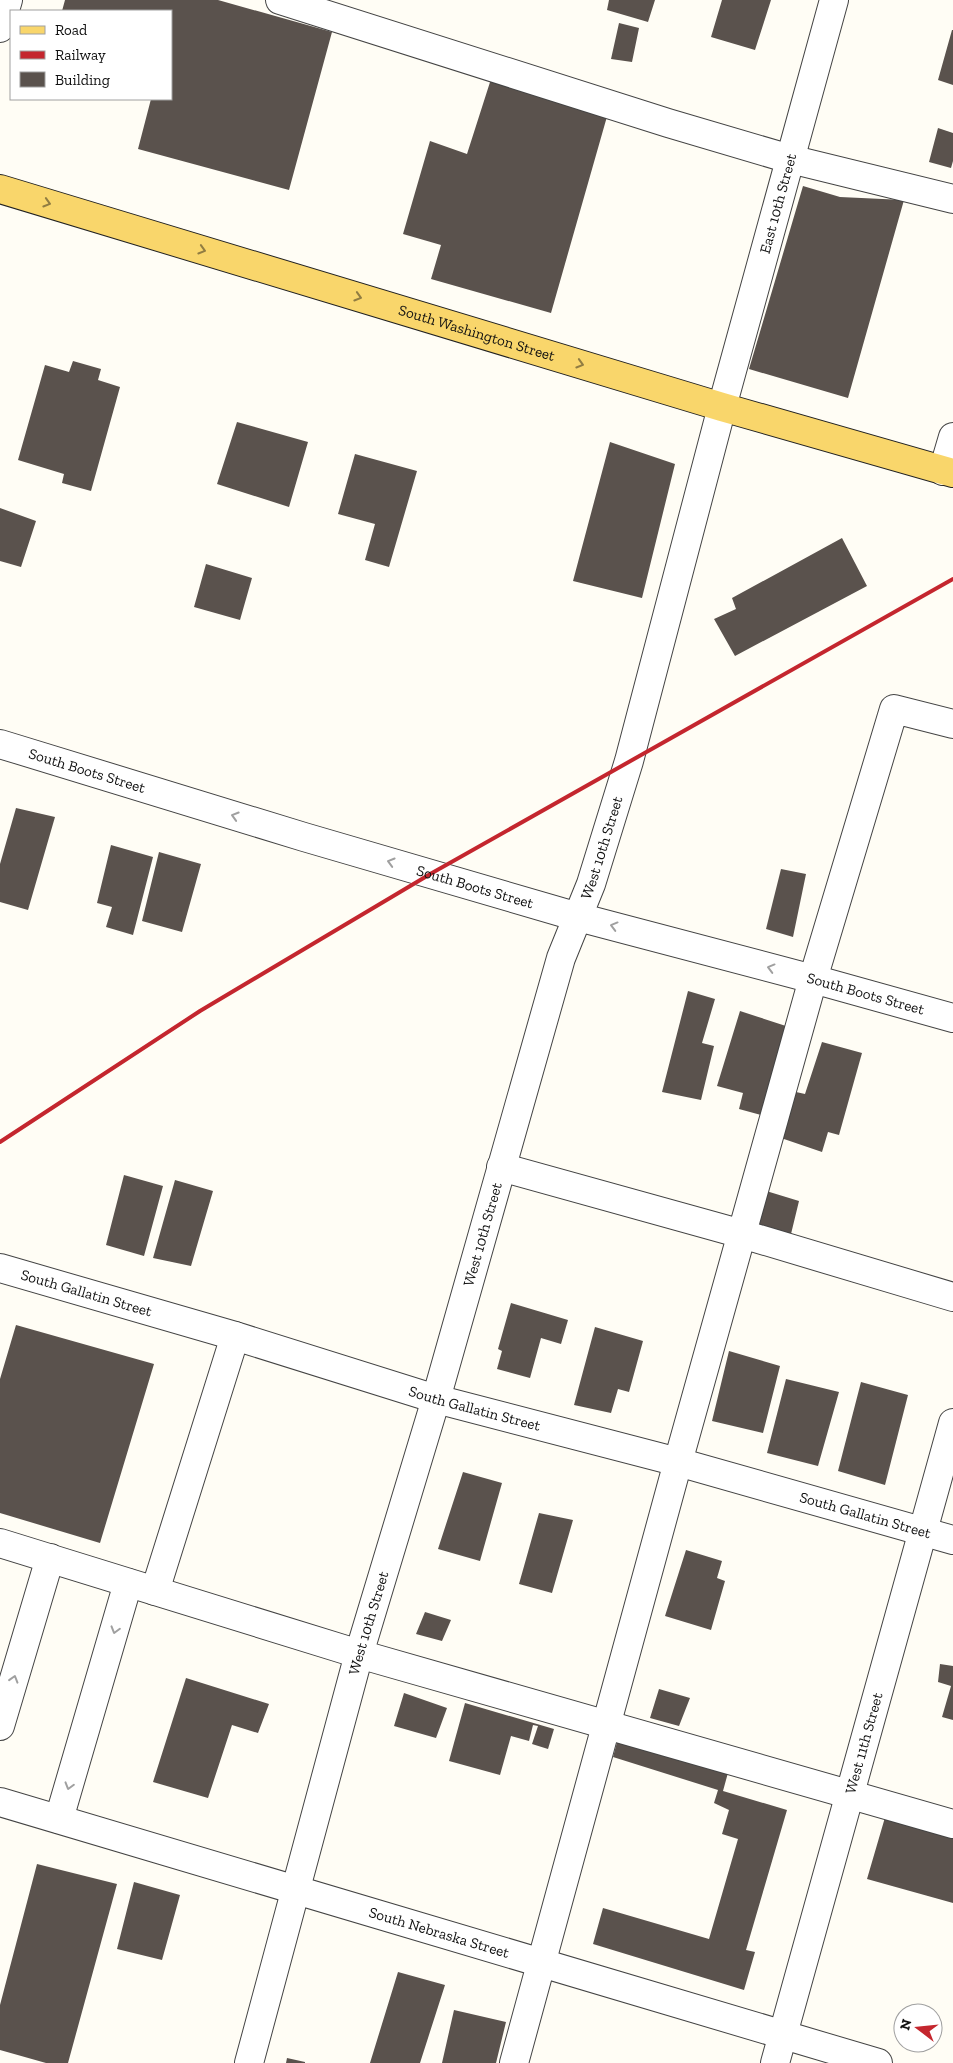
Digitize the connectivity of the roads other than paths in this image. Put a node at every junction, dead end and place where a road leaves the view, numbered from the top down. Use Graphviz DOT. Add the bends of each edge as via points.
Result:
graph roads {
  1 [pos="8,0"];
  2 [pos="280,0"];
  3 [pos="834,0"];
  4 [pos="0,28"];
  5 [pos="790,160"];
  6 [pos="0,189"];
  7 [pos="953,198"];
  8 [pos="722,407"];
  9 [pos="953,437"];
  10 [pos="948,472"];
  11 [pos="953,724"];
  12 [pos="0,744"];
  13 [pos="578,917"];
  14 [pos="813,979"];
  15 [pos="953,1018"];
  16 [pos="501,1167"];
  17 [pos="742,1234"];
  18 [pos="0,1268"];
  19 [pos="953,1297"];
  20 [pos="235,1336"];
  21 [pos="436,1400"];
  22 [pos="953,1423"];
  23 [pos="678,1462"];
  24 [pos="923,1531"];
  25 [pos="953,1540"];
  26 [pos="0,1543"];
  27 [pos="50,1558"];
  28 [pos="128,1583"];
  29 [pos="155,1591"];
  30 [pos="359,1654"];
  31 [pos="606,1724"];
  32 [pos="0,1726"];
  33 [pos="849,1793"];
  34 [pos="0,1802"];
  35 [pos="59,1819"];
  36 [pos="953,1824"];
  37 [pos="294,1890"];
  38 [pos="542,1962"];
  39 [pos="782,2035"];
  40 [pos="249,2063"];
  41 [pos="514,2063"];
  42 [pos="775,2063"];
  43 [pos="878,2063"];
  1 -- 4 [label="street"];
  2 -- 5 [label="street"];
  3 -- 5 [label="street, East 10th Street"];
  5 -- 7 [label="street"];
  5 -- 8 [label="street, East 10th Street"];
  6 -- 8 [label="main road, South Washington Street, one-way"];
  8 -- 10 [label="main road, South Washington Street"];
  8 -- 13 [label="street, West 10th Street" via="629,762"];
  9 -- 10 [label="street"];
  11 -- 14 [label="street" via="894,709"];
  13 -- 12 [label="street, South Boots Street, one-way"];
  14 -- 13 [label="street, South Boots Street, one-way"];
  13 -- 16 [label="street, West 10th Street" via="561,958"];
  14 -- 15 [label="street, South Boots Street"];
  14 -- 17 [label="street"];
  16 -- 17 [label="street"];
  16 -- 21 [label="street, West 10th Street"];
  17 -- 19 [label="street"];
  17 -- 23 [label="street"];
  18 -- 20 [label="street, South Gallatin Street"];
  20 -- 21 [label="street, South Gallatin Street"];
  20 -- 29 [label="street"];
  21 -- 23 [label="street, South Gallatin Street"];
  21 -- 30 [label="street, West 10th Street"];
  22 -- 24 [label="street, West 11th Street"];
  23 -- 24 [label="street, South Gallatin Street"];
  23 -- 31 [label="street"];
  24 -- 25 [label="street, South Gallatin Street"];
  24 -- 33 [label="street, West 11th Street"];
  26 -- 27 [label="street"];
  27 -- 28 [label="street"];
  32 -- 27 [label="street, one-way"];
  28 -- 29 [label="street"];
  28 -- 35 [label="street, one-way"];
  29 -- 30 [label="street"];
  30 -- 31 [label="street"];
  30 -- 37 [label="street, West 10th Street"];
  31 -- 33 [label="street"];
  31 -- 38 [label="street"];
  33 -- 36 [label="street"];
  33 -- 39 [label="street, West 11th Street"];
  34 -- 35 [label="street, South Nebraska Street"];
  35 -- 37 [label="street, South Nebraska Street"];
  37 -- 38 [label="street, South Nebraska Street"];
  37 -- 40 [label="street, West 10th Street"];
  38 -- 39 [label="street, South Nebraska Street"];
  38 -- 41 [label="street"];
  39 -- 42 [label="street, West 11th Street"];
  39 -- 43 [label="street, South Nebraska Street"];
}
